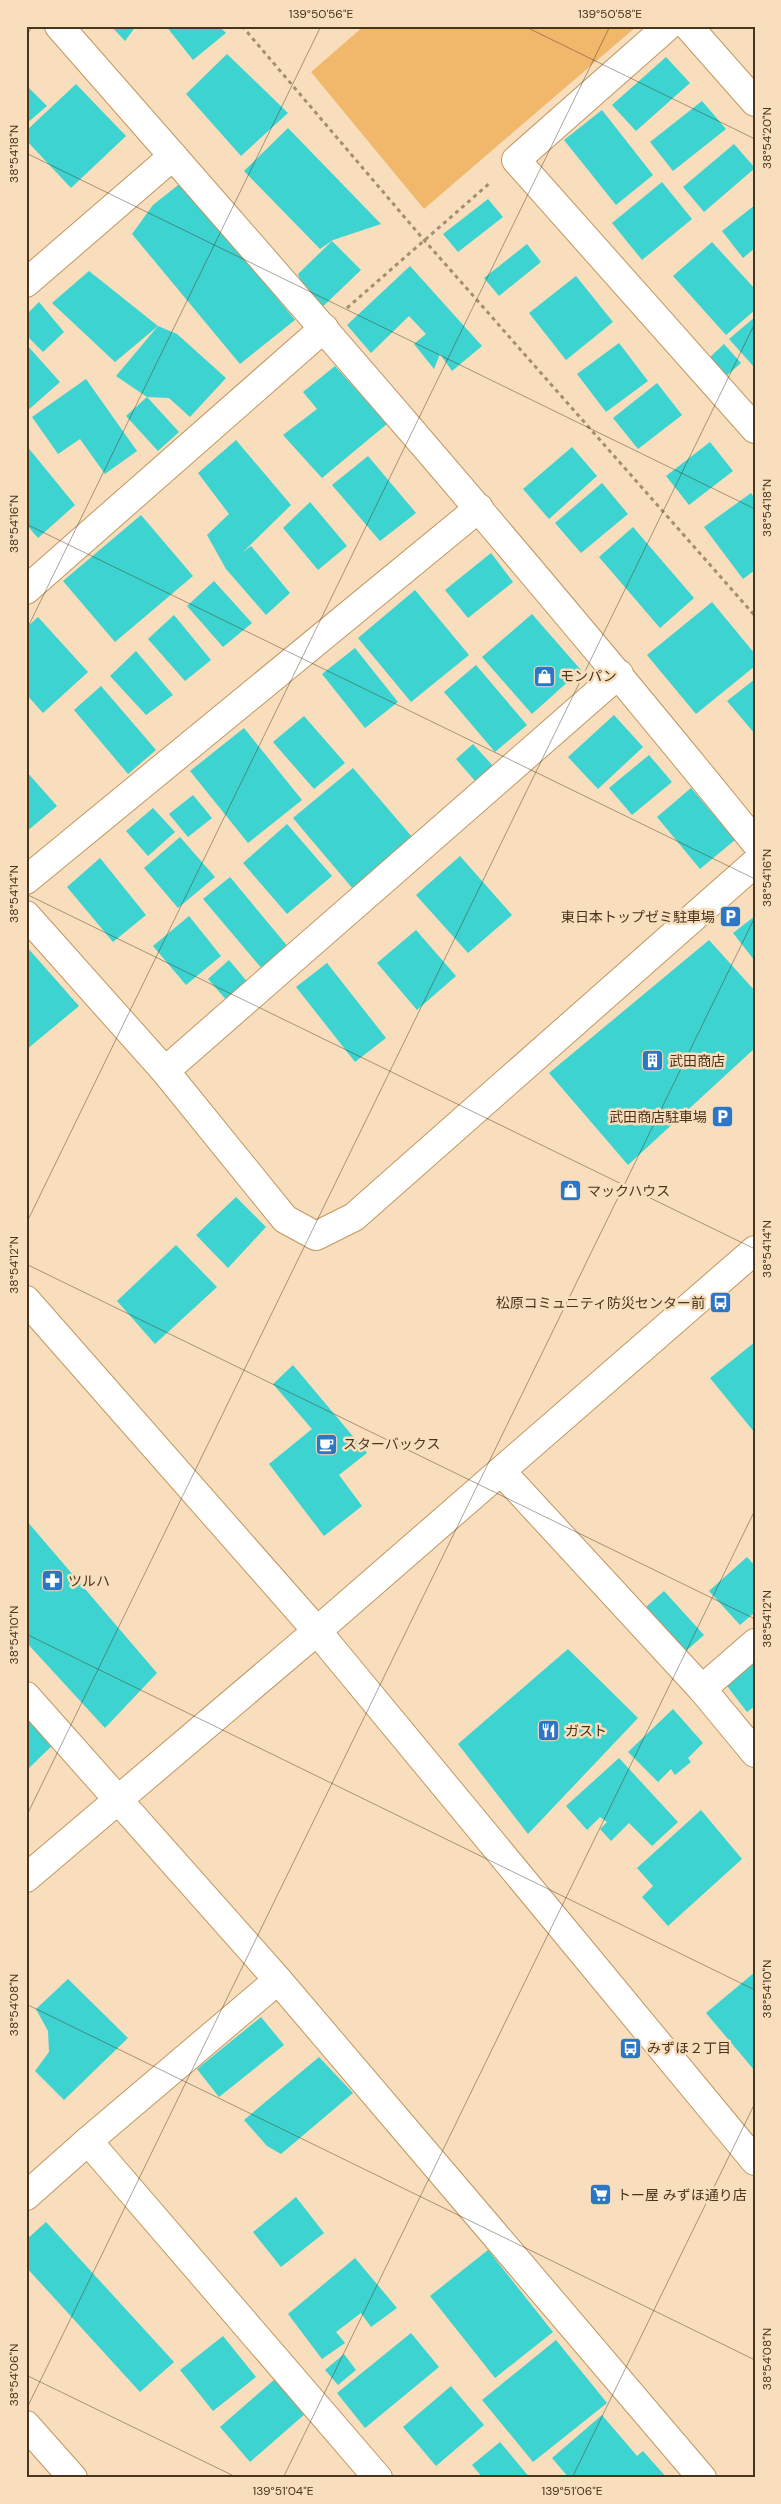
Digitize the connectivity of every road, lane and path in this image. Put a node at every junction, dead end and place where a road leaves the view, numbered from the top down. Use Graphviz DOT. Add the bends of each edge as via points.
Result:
graph roads {
  1 [pos="59,26"];
  2 [pos="242,26"];
  3 [pos="668,26"];
  4 [pos="688,26"];
  5 [pos="755,102"];
  6 [pos="173,156"];
  7 [pos="516,160"];
  8 [pos="424,240"];
  9 [pos="26,283"];
  10 [pos="324,328"];
  11 [pos="755,429"];
  12 [pos="480,508"];
  13 [pos="26,590"];
  14 [pos="755,616"];
  15 [pos="619,674"];
  16 [pos="755,842"];
  17 [pos="755,863"];
  18 [pos="26,880"];
  19 [pos="26,915"];
  20 [pos="165,1071"];
  21 [pos="755,1250"];
  22 [pos="26,1300"];
  23 [pos="501,1470"];
  24 [pos="317,1632"];
  25 [pos="755,1643"];
  26 [pos="702,1689"];
  27 [pos="26,1696"];
  28 [pos="755,1753"];
  29 [pos="119,1799"];
  30 [pos="26,1878"];
  31 [pos="278,1980"];
  32 [pos="88,2141"];
  33 [pos="755,2161"];
  34 [pos="26,2196"];
  35 [pos="26,2425"];
  36 [pos="73,2478"];
  37 [pos="378,2478"];
  38 [pos="702,2478"];
  1 -- 6 [label="street"];
  2 -- 8 [label="path"];
  3 -- 7 [label="street"];
  4 -- 5 [label="street"];
  6 -- 9 [label="street"];
  6 -- 10 [label="street"];
  7 -- 8 [label="path"];
  7 -- 11 [label="street"];
  8 -- 10 [label="path"];
  8 -- 14 [label="path"];
  10 -- 12 [label="street"];
  10 -- 13 [label="street"];
  12 -- 15 [label="street"];
  12 -- 18 [label="street"];
  15 -- 16 [label="street"];
  15 -- 20 [label="street"];
  17 -- 20 [label="street" via="354,1217 316,1236 285,1218"];
  19 -- 20 [label="street"];
  21 -- 23 [label="street"];
  22 -- 24 [label="street"];
  23 -- 24 [label="street"];
  23 -- 26 [label="street"];
  24 -- 29 [label="street"];
  24 -- 33 [label="street"];
  25 -- 26 [label="street"];
  26 -- 28 [label="street"];
  27 -- 29 [label="street"];
  29 -- 30 [label="street"];
  29 -- 31 [label="street"];
  31 -- 32 [label="street"];
  31 -- 38 [label="street"];
  32 -- 34 [label="street"];
  32 -- 37 [label="street"];
  35 -- 36 [label="street"];
}
